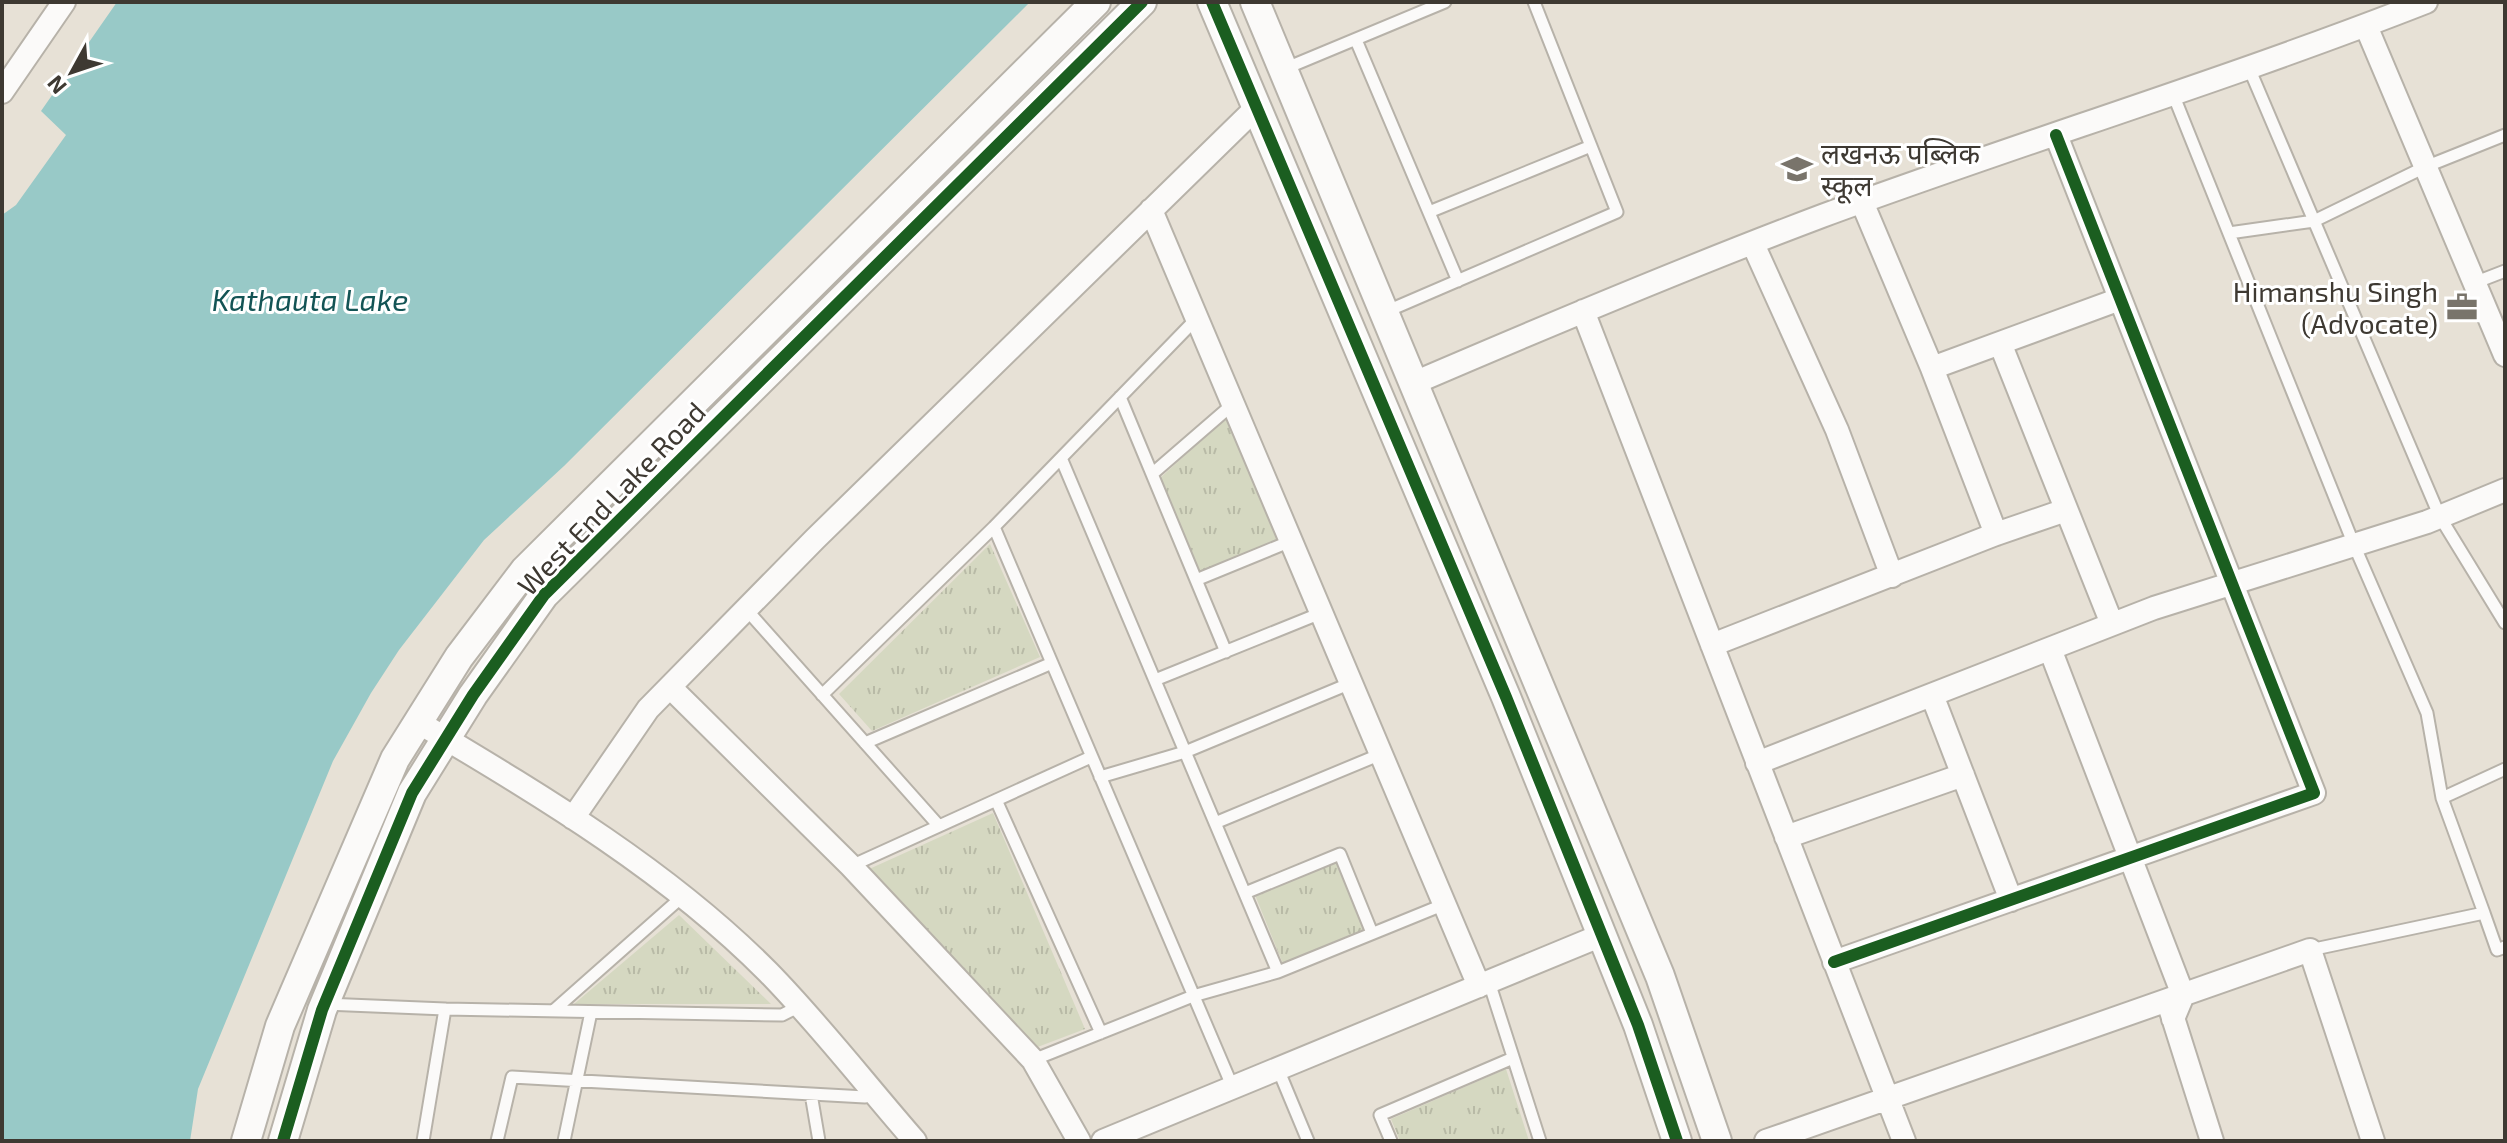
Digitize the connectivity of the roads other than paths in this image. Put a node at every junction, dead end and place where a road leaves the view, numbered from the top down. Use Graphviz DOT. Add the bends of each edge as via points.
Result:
graph roads {
  1 [pos="62,2"];
  2 [pos="1096,2"];
  3 [pos="1142,2"];
  4 [pos="1212,2"];
  5 [pos="1255,2"];
  6 [pos="1445,2"];
  7 [pos="1534,2"];
  8 [pos="2426,2"];
  9 [pos="2366,26"];
  10 [pos="1356,40"];
  11 [pos="2249,68"];
  12 [pos="1283,70"];
  13 [pos="2,92"];
  14 [pos="2173,94"];
  15 [pos="1257,107"];
  16 [pos="2056,135"];
  17 [pos="2505,135"];
  18 [pos="1591,146"];
  19 [pos="2425,167"];
  20 [pos="1862,202"];
  21 [pos="1151,210"];
  22 [pos="1429,212"];
  23 [pos="2314,221"];
  24 [pos="2229,233"];
  25 [pos="1753,244"];
  26 [pos="2505,271"];
  27 [pos="1458,281"];
  28 [pos="2474,283"];
  29 [pos="2120,299"];
  30 [pos="1583,311"];
  31 [pos="1385,313"];
  32 [pos="1197,318"];
  33 [pos="2000,343"];
  34 [pos="2505,355"];
  35 [pos="1932,368"];
  36 [pos="1414,383"];
  37 [pos="1120,397"];
  38 [pos="1233,404"];
  39 [pos="1061,458"];
  40 [pos="1152,474"];
  41 [pos="2505,490"];
  42 [pos="2066,510"];
  43 [pos="2440,517"];
  44 [pos="994,527"];
  45 [pos="1996,534"];
  46 [pos="1291,541"];
  47 [pos="2354,545"];
  48 [pos="1892,576"];
  49 [pos="1196,580"];
  50 [pos="2232,583"];
  51 [pos="746,609"];
  52 [pos="1321,613"];
  53 [pos="2505,623"];
  54 [pos="2112,624"];
  55 [pos="1712,645"];
  56 [pos="2050,649"];
  57 [pos="1226,652"];
  58 [pos="1052,663"];
  59 [pos="1155,680"];
  60 [pos="1351,683"];
  61 [pos="670,687"];
  62 [pos="822,695"];
  63 [pos="1932,695"];
  64 [pos="418,722"];
  65 [pos="444,738"];
  66 [pos="865,743"];
  67 [pos="1185,752"];
  68 [pos="1381,754"];
  69 [pos="1091,757"];
  70 [pos="1757,763"];
  71 [pos="2505,769"];
  72 [pos="1963,775"];
  73 [pos="1100,777"];
  74 [pos="2442,798"];
  75 [pos="996,800"];
  76 [pos="573,818"];
  77 [pos="1215,823"];
  78 [pos="939,826"];
  79 [pos="1786,837"];
  80 [pos="2130,858"];
  81 [pos="851,866"];
  82 [pos="1245,893"];
  83 [pos="683,896"];
  84 [pos="2011,900"];
  85 [pos="1445,904"];
  86 [pos="2484,913"];
  87 [pos="1372,933"];
  88 [pos="1602,935"];
  89 [pos="2505,947"];
  90 [pos="2310,950"];
  91 [pos="1834,962"];
  92 [pos="1278,972"];
  93 [pos="1484,984"];
  94 [pos="1193,996"];
  95 [pos="324,1004"];
  96 [pos="2175,1005"];
  97 [pos="798,1007"];
  98 [pos="445,1009"];
  99 [pos="553,1011"];
  100 [pos="591,1012"];
  101 [pos="1101,1033"];
  102 [pos="1513,1058"];
  103 [pos="1033,1060"];
  104 [pos="1278,1069"];
  105 [pos="575,1081"];
  106 [pos="1233,1088"];
  107 [pos="871,1091"];
  108 [pos="811,1094"];
  109 [pos="1886,1099"];
  110 [pos="246,1141"];
  111 [pos="283,1141"];
  112 [pos="423,1141"];
  113 [pos="497,1141"];
  114 [pos="564,1141"];
  115 [pos="819,1141"];
  116 [pos="915,1141"];
  117 [pos="1079,1141"];
  118 [pos="1103,1141"];
  119 [pos="1308,1141"];
  120 [pos="1391,1141"];
  121 [pos="1540,1141"];
  122 [pos="1677,1141"];
  123 [pos="1717,1141"];
  124 [pos="1766,1141"];
  125 [pos="1904,1141"];
  126 [pos="2212,1141"];
  127 [pos="2373,1141"];
  1 -- 13 [label="street"];
  2 -- 64 [label="street, West End Lake Road" via="525,570"];
  3 -- 65 [label="street, West End Lake Road" via="544,595"];
  4 -- 15 [label="street"];
  5 -- 12 [label="street"];
  6 -- 10 [label="lane"];
  7 -- 18 [label="lane"];
  8 -- 9 [label="street"];
  9 -- 11 [label="street"];
  9 -- 19 [label="street"];
  10 -- 12 [label="lane"];
  10 -- 22 [label="lane"];
  11 -- 14 [label="street"];
  11 -- 23 [label="lane"];
  12 -- 31 [label="street"];
  14 -- 16 [label="street"];
  14 -- 24 [label="lane"];
  15 -- 21 [label="street"];
  15 -- 88 [label="street"];
  16 -- 20 [label="street"];
  16 -- 29 [label="street"];
  17 -- 19 [label="lane"];
  18 -- 22 [label="lane"];
  18 -- 27 [label="lane" via="1617,212"];
  19 -- 23 [label="lane"];
  19 -- 28 [label="street"];
  20 -- 25 [label="street"];
  20 -- 35 [label="street"];
  21 -- 32 [label="street"];
  21 -- 51 [label="street"];
  22 -- 27 [label="lane"];
  23 -- 24 [label="lane"];
  23 -- 43 [label="lane"];
  24 -- 47 [label="lane"];
  25 -- 30 [label="street"];
  25 -- 48 [label="street" via="1837,430"];
  26 -- 28 [label="lane"];
  27 -- 31 [label="lane"];
  28 -- 34 [label="street"];
  29 -- 33 [label="street"];
  29 -- 50 [label="street"];
  30 -- 36 [label="street"];
  30 -- 55 [label="street"];
  31 -- 36 [label="street"];
  32 -- 37 [label="lane"];
  32 -- 38 [label="street"];
  33 -- 35 [label="street"];
  33 -- 42 [label="street"];
  35 -- 45 [label="street"];
  36 -- 123 [label="street" via="1660,976"];
  37 -- 39 [label="lane"];
  37 -- 40 [label="lane"];
  38 -- 40 [label="lane"];
  38 -- 46 [label="street"];
  39 -- 44 [label="lane"];
  39 -- 59 [label="lane"];
  40 -- 49 [label="lane"];
  41 -- 43 [label="street"];
  42 -- 45 [label="street"];
  42 -- 54 [label="street"];
  43 -- 47 [label="street"];
  43 -- 53 [label="lane"];
  44 -- 58 [label="lane"];
  44 -- 62 [label="lane"];
  45 -- 48 [label="street"];
  46 -- 49 [label="lane"];
  46 -- 52 [label="street"];
  47 -- 50 [label="street"];
  47 -- 74 [label="lane" via="2427,713"];
  48 -- 55 [label="street"];
  49 -- 57 [label="lane"];
  50 -- 54 [label="street"];
  50 -- 80 [label="street" via="2314,793"];
  51 -- 61 [label="street"];
  51 -- 62 [label="lane"];
  52 -- 57 [label="lane"];
  52 -- 60 [label="street"];
  54 -- 56 [label="street"];
  55 -- 70 [label="street"];
  56 -- 63 [label="street"];
  56 -- 80 [label="street"];
  57 -- 59 [label="lane"];
  58 -- 66 [label="lane"];
  58 -- 69 [label="lane"];
  59 -- 67 [label="lane"];
  60 -- 67 [label="lane"];
  60 -- 68 [label="street"];
  61 -- 76 [label="street" via="648,709"];
  61 -- 81 [label="street"];
  62 -- 66 [label="lane"];
  63 -- 70 [label="street"];
  63 -- 72 [label="street"];
  64 -- 65 [label="street"];
  64 -- 110 [label="street, West End Lake Road" via="395,759 280,1026"];
  65 -- 76 [label="street"];
  65 -- 95 [label="street, West End Lake Road" via="412,793"];
  66 -- 78 [label="lane"];
  67 -- 73 [label="lane"];
  67 -- 77 [label="lane"];
  68 -- 77 [label="lane"];
  68 -- 85 [label="street"];
  69 -- 73 [label="lane"];
  69 -- 75 [label="lane"];
  70 -- 79 [label="street"];
  71 -- 74 [label="lane"];
  72 -- 79 [label="street"];
  72 -- 84 [label="street"];
  73 -- 94 [label="lane"];
  74 -- 86 [label="lane"];
  75 -- 78 [label="lane"];
  75 -- 101 [label="lane"];
  76 -- 83 [label="street"];
  77 -- 82 [label="lane"];
  78 -- 81 [label="lane"];
  79 -- 91 [label="street"];
  80 -- 84 [label="street"];
  80 -- 96 [label="street"];
  81 -- 103 [label="street"];
  82 -- 87 [label="lane" via="1340,854"];
  82 -- 92 [label="lane"];
  83 -- 97 [label="street" via="767,971"];
  83 -- 99 [label="lane"];
  84 -- 91 [label="street"];
  85 -- 87 [label="lane"];
  85 -- 93 [label="street"];
  86 -- 89 [label="lane" via="2497,950"];
  86 -- 90 [label="lane"];
  87 -- 92 [label="lane"];
  88 -- 93 [label="street"];
  88 -- 122 [label="street"];
  90 -- 96 [label="street"];
  90 -- 127 [label="street"];
  91 -- 109 [label="street"];
  92 -- 94 [label="lane"];
  93 -- 102 [label="lane"];
  93 -- 104 [label="street"];
  94 -- 101 [label="lane"];
  94 -- 106 [label="lane"];
  95 -- 98 [label="lane"];
  95 -- 111 [label="street, West End Lake Road"];
  96 -- 109 [label="street"];
  96 -- 126 [label="street"];
  97 -- 100 [label="lane" via="782,1015"];
  97 -- 107 [label="street"];
  98 -- 99 [label="lane"];
  98 -- 112 [label="lane"];
  99 -- 100 [label="lane"];
  100 -- 105 [label="lane"];
  101 -- 103 [label="lane"];
  102 -- 120 [label="lane" via="1380,1115"];
  102 -- 121 [label="lane"];
  103 -- 117 [label="street"];
  104 -- 106 [label="street"];
  104 -- 119 [label="lane"];
  105 -- 108 [label="lane"];
  105 -- 113 [label="lane" via="512,1077"];
  105 -- 114 [label="lane"];
  106 -- 118 [label="street"];
  107 -- 108 [label="lane" via="865,1097"];
  107 -- 116 [label="street"];
  108 -- 115 [label="lane"];
  109 -- 124 [label="street"];
  109 -- 125 [label="street"];
}
